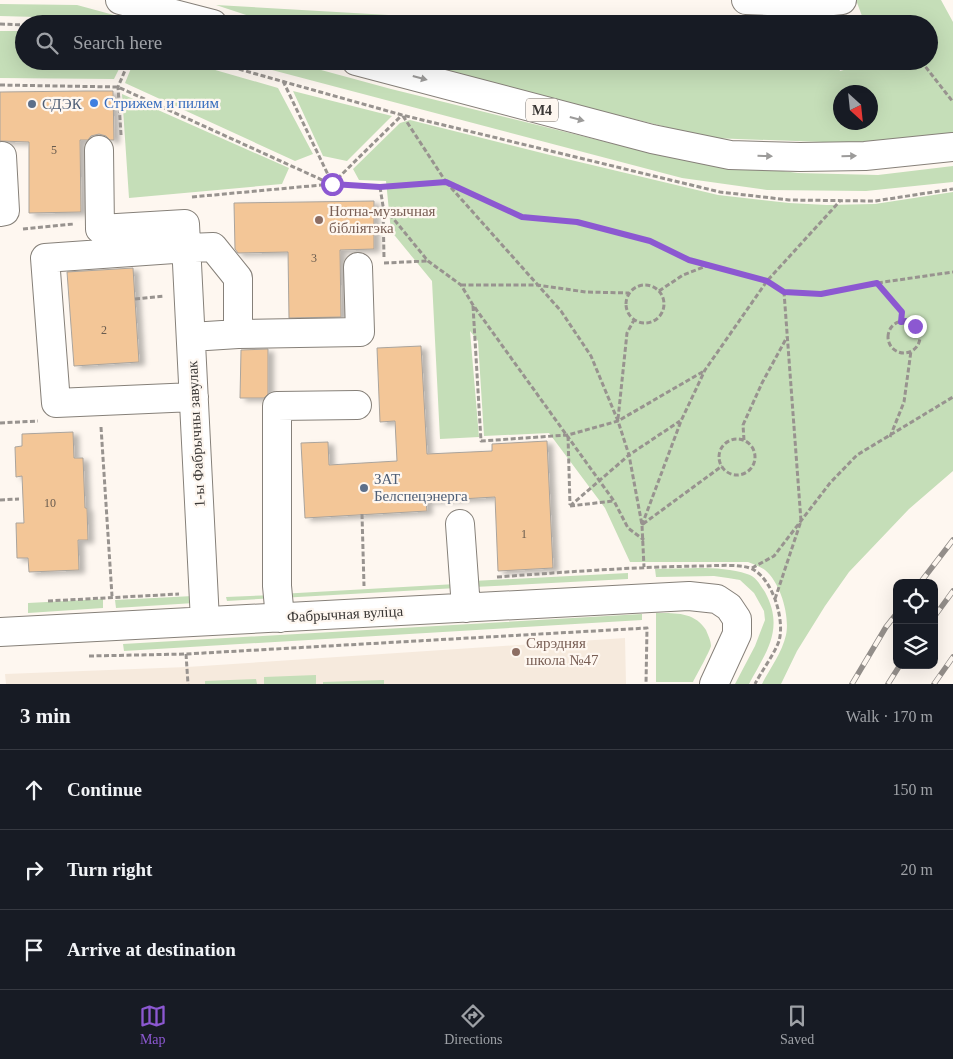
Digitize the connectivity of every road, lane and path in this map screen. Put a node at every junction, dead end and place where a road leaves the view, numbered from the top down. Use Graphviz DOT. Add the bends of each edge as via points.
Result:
graph roads {
  1 [pos="120,0"];
  2 [pos="746,0"];
  3 [pos="842,0"];
  4 [pos="178,15"];
  5 [pos="0,24"];
  6 [pos="15,25"];
  7 [pos="125,70"];
  8 [pos="244,70"];
  9 [pos="390,70"];
  10 [pos="928,70"];
  11 [pos="282,80"];
  12 [pos="0,85"];
  13 [pos="118,87"];
  14 [pos="953,102"];
  15 [pos="402,115"];
  16 [pos="953,148"];
  17 [pos="99,150"];
  18 [pos="2,156"];
  19 [pos="446,182"];
  20 [pos="332,184"];
  21 [pos="380,187"];
  22 [pos="184,198"];
  23 [pos="841,201"];
  24 [pos="10,220"];
  25 [pos="99,222"];
  26 [pos="188,248"];
  27 [pos="428,261"];
  28 [pos="371,265"];
  29 [pos="710,265"];
  30 [pos="953,272"];
  31 [pos="767,281"];
  32 [pos="877,283"];
  33 [pos="461,285"];
  34 [pos="537,285"];
  35 [pos="659,291"];
  36 [pos="784,292"];
  37 [pos="629,293"];
  38 [pos="473,305"];
  39 [pos="634,320"];
  40 [pos="901,322"];
  41 [pos="238,334"];
  42 [pos="191,337"];
  43 [pos="787,337"];
  44 [pos="911,351"];
  45 [pos="705,370"];
  46 [pos="194,397"];
  47 [pos="953,397"];
  48 [pos="357,405"];
  49 [pos="100,418"];
  50 [pos="46,421"];
  51 [pos="618,421"];
  52 [pos="681,421"];
  53 [pos="0,423"];
  54 [pos="568,436"];
  55 [pos="890,437"];
  56 [pos="744,440"];
  57 [pos="629,455"];
  58 [pos="722,466"];
  59 [pos="598,480"];
  60 [pos="19,499"];
  61 [pos="0,500"];
  62 [pos="614,501"];
  63 [pos="570,506"];
  64 [pos="362,514"];
  65 [pos="801,521"];
  66 [pos="460,524"];
  67 [pos="642,524"];
  68 [pos="644,541"];
  69 [pos="644,567"];
  70 [pos="752,568"];
  71 [pos="364,586"];
  72 [pos="112,596"];
  73 [pos="774,599"];
  74 [pos="466,608"];
  75 [pos="280,618"];
  76 [pos="205,621"];
  77 [pos="0,632"];
  78 [pos="188,684"];
  79 [pos="646,684"];
  80 [pos="714,684"];
  1 -- 4 [label="street"];
  2 -- 3 [label="street" via="813,3"];
  5 -- 6 [label="path"];
  7 -- 13 [label="path"];
  8 -- 11 [label="path"];
  9 -- 16 [label="street, М4, one-way" via="652,139 730,155 865,156"];
  10 -- 14 [label="path"];
  11 -- 15 [label="path"];
  11 -- 20 [label="path"];
  12 -- 13 [label="path"];
  13 -- 20 [label="path"];
  15 -- 19 [label="path"];
  15 -- 20 [label="path"];
  17 -- 25 [label="street"];
  18 -- 24 [label="street" via="5,211"];
  19 -- 21 [label="path"];
  19 -- 29 [label="path" via="522,217 577,222 641,238 689,260"];
  19 -- 34 [label="path"];
  20 -- 21 [label="path"];
  20 -- 22 [label="path"];
  21 -- 27 [label="path" via="383,206"];
  23 -- 31 [label="path"];
  24 -- 25 [label="path"];
  25 -- 26 [label="street, 1-ы Фабрычны завулак" via="100,230 186,224"];
  26 -- 41 [label="street" via="213,247 238,278"];
  26 -- 42 [label="street, 1-ы Фабрычны завулак"];
  26 -- 46 [label="street" via="45,258 56,403"];
  27 -- 28 [label="path"];
  27 -- 33 [label="path"];
  28 -- 41 [label="street" via="360,332"];
  29 -- 31 [label="path"];
  29 -- 35 [label="path" via="683,274"];
  30 -- 32 [label="path"];
  31 -- 36 [label="path"];
  31 -- 45 [label="path"];
  32 -- 36 [label="path" via="821,294"];
  32 -- 40 [label="path" via="902,312"];
  33 -- 34 [label="path"];
  33 -- 38 [label="path"];
  34 -- 37 [label="path" via="586,292"];
  34 -- 51 [label="path" via="561,311 591,356"];
  35 -- 37 [label="path" via="643,284"];
  35 -- 39 [label="path" via="664,308 657,318 646,323"];
  36 -- 43 [label="path"];
  37 -- 39 [label="path" via="626,305"];
  38 -- 54 [label="path"];
  38 -- 54 [label="path" via="481,441"];
  39 -- 51 [label="path" via="627,334"];
  40 -- 44 [label="path" via="910,323 920,334 918,344"];
  40 -- 44 [label="path" via="889,332 889,342 896,351"];
  41 -- 42 [label="street"];
  42 -- 46 [label="street, 1-ы Фабрычны завулак"];
  43 -- 56 [label="path" via="743,425"];
  43 -- 65 [label="path"];
  44 -- 55 [label="path" via="904,402"];
  45 -- 51 [label="path"];
  45 -- 52 [label="path"];
  46 -- 76 [label="street, 1-ы Фабрычны завулак"];
  47 -- 55 [label="path"];
  48 -- 75 [label="street" via="277,406 277,586"];
  49 -- 72 [label="path"];
  50 -- 53 [label="path"];
  51 -- 54 [label="path"];
  51 -- 57 [label="path"];
  52 -- 57 [label="path"];
  52 -- 67 [label="path"];
  54 -- 59 [label="path"];
  54 -- 63 [label="path"];
  55 -- 65 [label="path" via="857,456 830,483"];
  56 -- 58 [label="path" via="733,439 723,445 719,455"];
  56 -- 58 [label="path" via="754,454 748,470 737,474"];
  57 -- 59 [label="path"];
  57 -- 67 [label="path"];
  58 -- 67 [label="path"];
  59 -- 62 [label="path"];
  59 -- 63 [label="path"];
  60 -- 61 [label="path"];
  62 -- 63 [label="path"];
  62 -- 68 [label="path" via="628,528"];
  64 -- 71 [label="path"];
  65 -- 70 [label="path" via="774,556"];
  65 -- 73 [label="path"];
  66 -- 74 [label="street"];
  67 -- 68 [label="path"];
  68 -- 69 [label="path"];
  74 -- 75 [label="street, Фабрычная вуліца"];
  74 -- 80 [label="street, Фабрычная вуліца" via="689,596 717,598 737,619 738,634"];
  75 -- 76 [label="street, Фабрычная вуліца"];
  76 -- 77 [label="street, Фабрычная вуліца"];
  78 -- 79 [label="path" via="186,654 647,628"];
}
